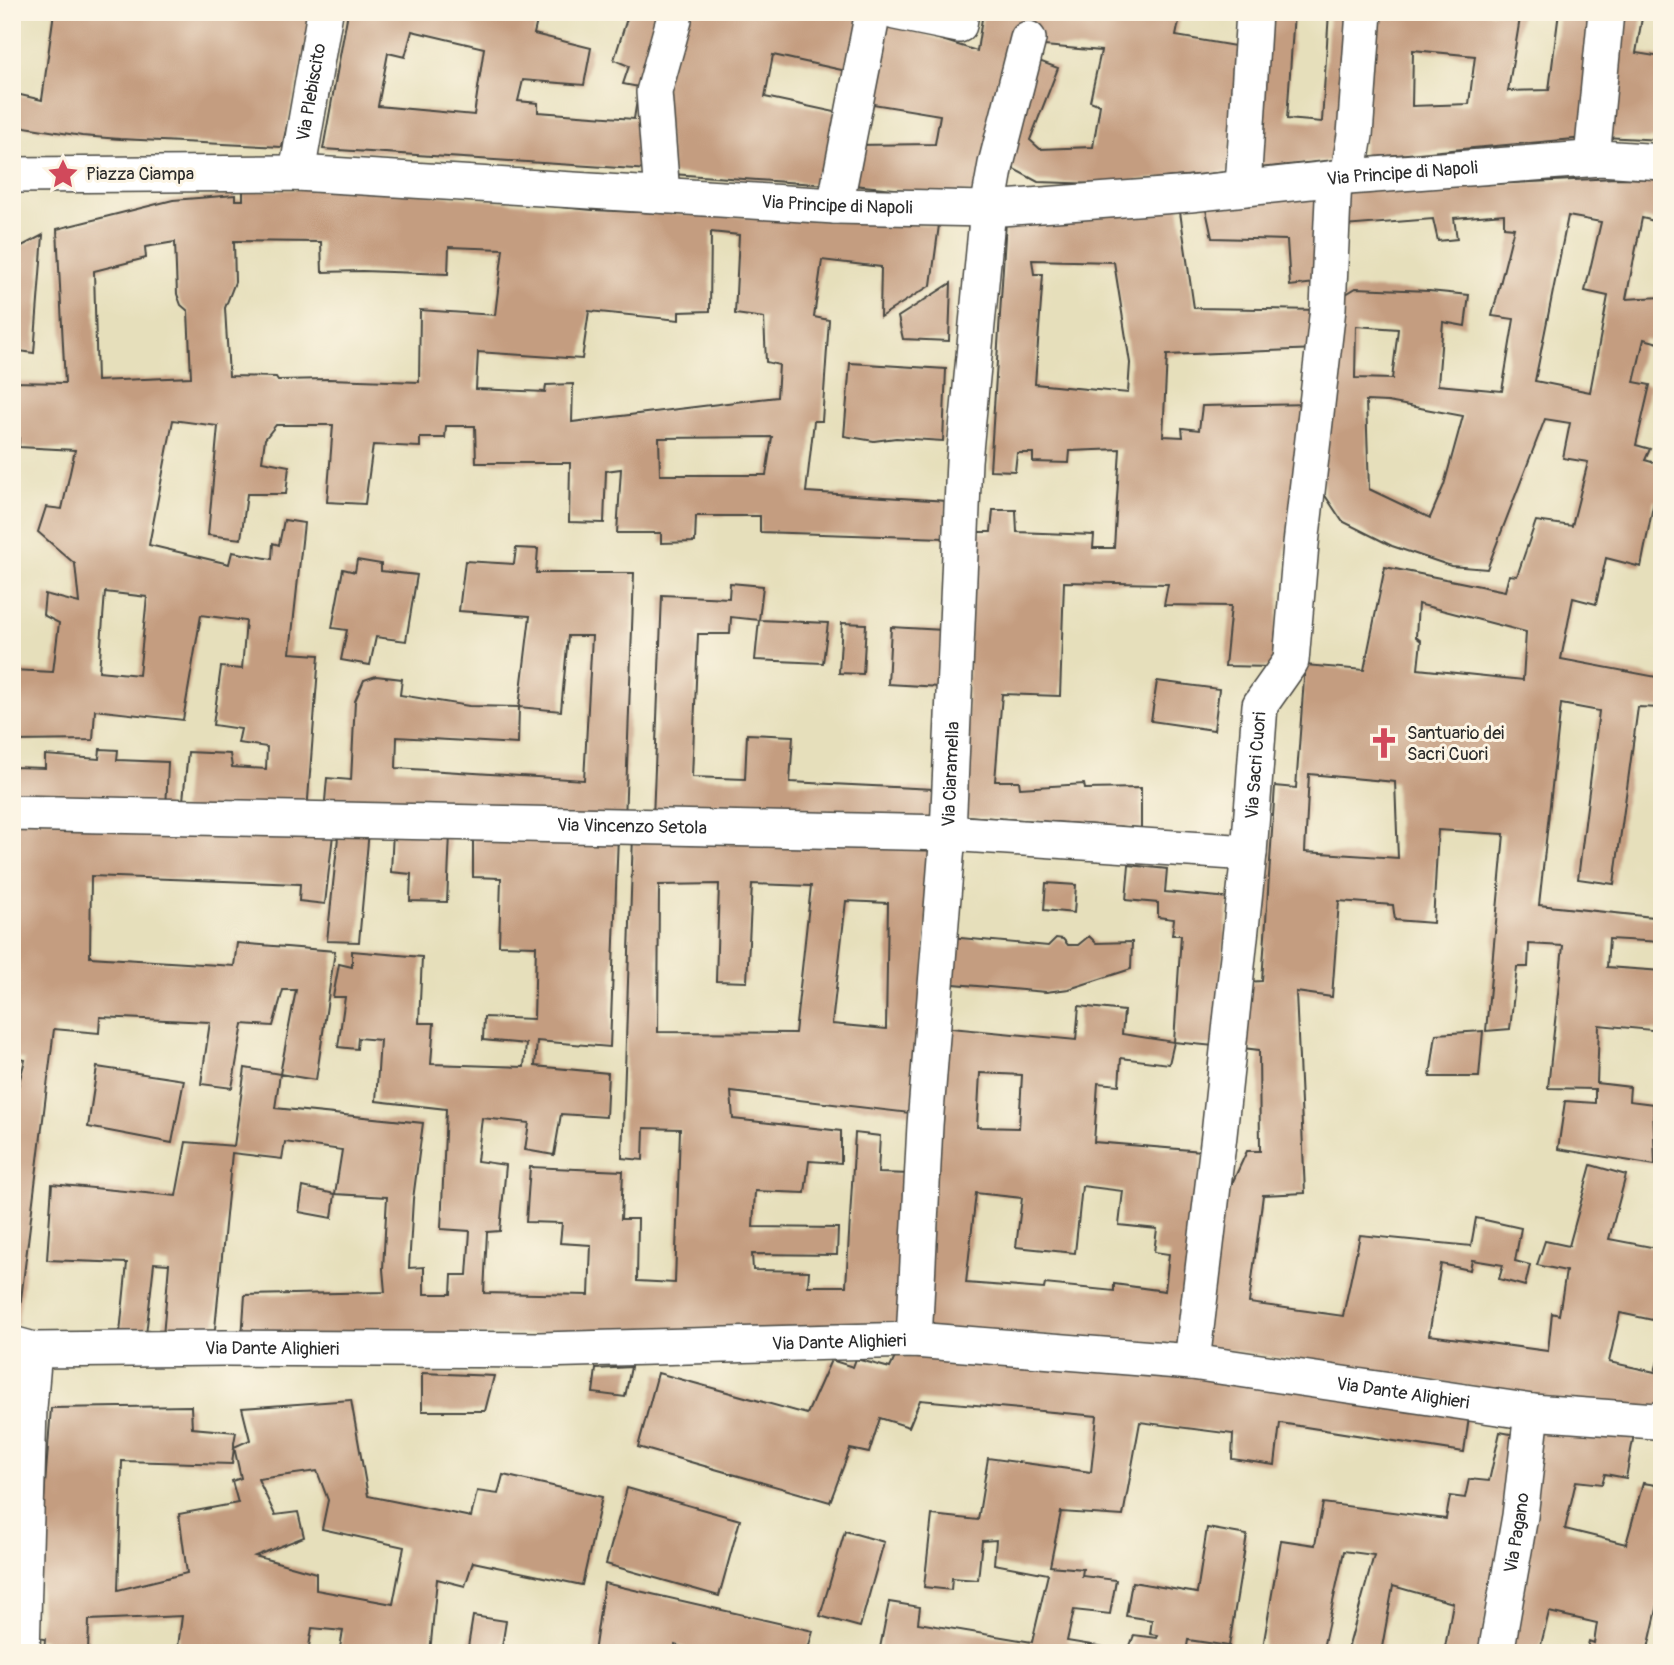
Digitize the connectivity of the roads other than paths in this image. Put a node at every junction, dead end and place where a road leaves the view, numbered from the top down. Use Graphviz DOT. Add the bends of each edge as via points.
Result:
graph roads {
  1 [pos="326,12"];
  2 [pos="873,12"];
  3 [pos="895,12"];
  4 [pos="961,12"];
  5 [pos="1254,12"];
  6 [pos="1364,12"];
  7 [pos="1606,12"];
  8 [pos="674,20"];
  9 [pos="1028,39"];
  10 [pos="1592,159"];
  11 [pos="1662,162"];
  12 [pos="298,173"];
  13 [pos="12,175"];
  14 [pos="1341,178"];
  15 [pos="1243,187"];
  16 [pos="662,195"];
  17 [pos="835,206"];
  18 [pos="988,209"];
  19 [pos="12,813"];
  20 [pos="948,833"];
  21 [pos="1249,853"];
  22 [pos="914,1340"];
  23 [pos="23,1347"];
  24 [pos="1192,1362"];
  25 [pos="1532,1412"];
  26 [pos="1662,1418"];
  27 [pos="18,1550"];
  28 [pos="22,1653"];
  29 [pos="1496,1653"];
  1 -- 12 [label="street, Via Plebiscito"];
  2 -- 17 [label="street"];
  3 -- 4 [label="street" via="959,25"];
  5 -- 15 [label="street"];
  6 -- 14 [label="street, Via Sacri Cuori" via="1355,135"];
  7 -- 10 [label="street"];
  8 -- 16 [label="street" via="654,92"];
  9 -- 18 [label="street, Via Ciaramella"];
  10 -- 11 [label="street, Via Principe di Napoli"];
  10 -- 14 [label="street, Via Principe di Napoli"];
  12 -- 13 [label="street, Via Principe di Napoli"];
  12 -- 16 [label="street, Via Principe di Napoli"];
  14 -- 15 [label="street, Via Principe di Napoli"];
  14 -- 21 [label="street, Via Sacri Cuori" via="1291,661 1260,705"];
  15 -- 18 [label="street, Via Principe di Napoli"];
  16 -- 17 [label="street, Via Principe di Napoli"];
  17 -- 18 [label="street, Via Principe di Napoli"];
  18 -- 20 [label="street, Via Ciaramella" via="964,461"];
  19 -- 20 [label="street, Via Vincenzo Setola"];
  20 -- 21 [label="street, Via Vincenzo Setola"];
  20 -- 22 [label="street, Via Ciaramella"];
  21 -- 24 [label="street, Via Sacri Cuori"];
  22 -- 23 [label="street, Via Dante Alighieri" via="540,1350"];
  22 -- 24 [label="street, Via Dante Alighieri"];
  23 -- 27 [label="street" via="29,1408"];
  24 -- 25 [label="street, Via Dante Alighieri"];
  25 -- 26 [label="street, Via Dante Alighieri"];
  25 -- 29 [label="street, Via Pagano"];
  27 -- 28 [label="street"];
}
